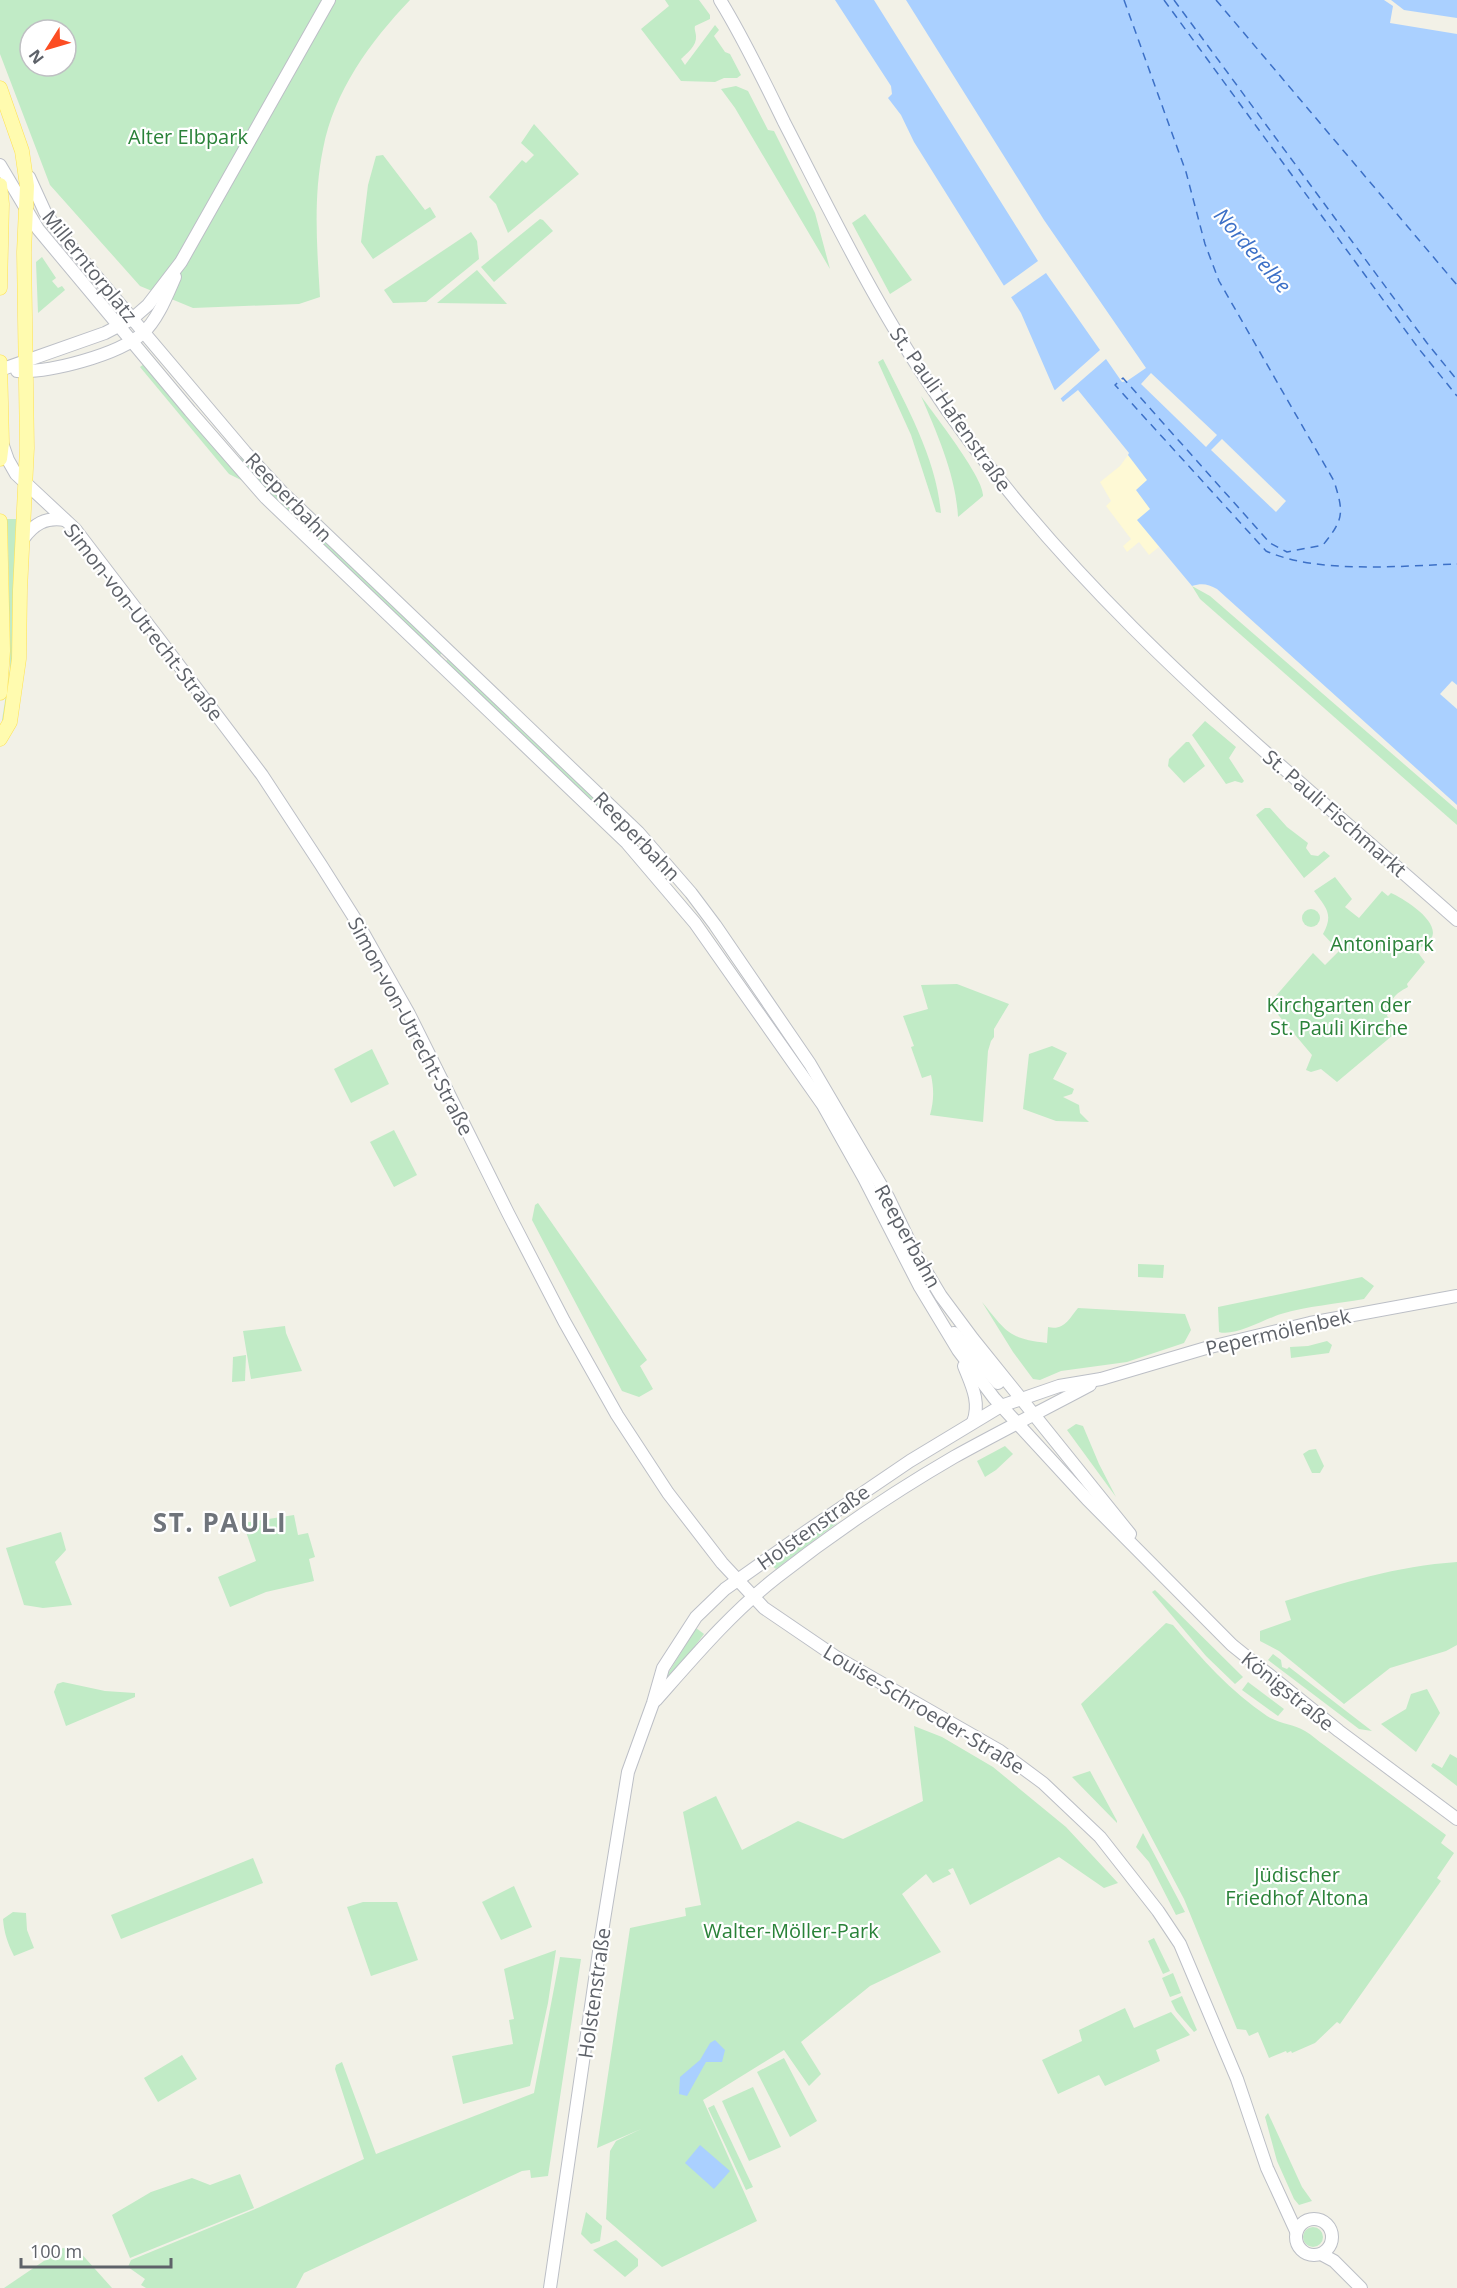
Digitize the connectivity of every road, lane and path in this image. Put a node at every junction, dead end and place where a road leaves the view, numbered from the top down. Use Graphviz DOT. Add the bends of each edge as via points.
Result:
graph roads {
  1 [pos="329,0"];
  2 [pos="720,0"];
  3 [pos="0,88"];
  4 [pos="0,165"];
  5 [pos="26,170"];
  6 [pos="0,185"];
  7 [pos="26,211"];
  8 [pos="181,262"];
  9 [pos="0,288"];
  10 [pos="132,318"];
  11 [pos="119,326"];
  12 [pos="144,332"];
  13 [pos="132,341"];
  14 [pos="0,362"];
  15 [pos="26,366"];
  16 [pos="0,370"];
  17 [pos="2,443"];
  18 [pos="0,459"];
  19 [pos="26,484"];
  20 [pos="65,520"];
  21 [pos="0,521"];
  22 [pos="23,539"];
  23 [pos="0,693"];
  24 [pos="1214,706"];
  25 [pos="0,739"];
  26 [pos="1457,920"];
  27 [pos="1457,1296"];
  28 [pos="964,1343"];
  29 [pos="1101,1379"];
  30 [pos="1018,1401"];
  31 [pos="1001,1406"];
  32 [pos="1035,1414"];
  33 [pos="973,1422"];
  34 [pos="1017,1424"];
  35 [pos="1140,1551"];
  36 [pos="737,1580"];
  37 [pos="754,1597"];
  38 [pos="653,1703"];
  39 [pos="1455,1820"];
  40 [pos="1296,2231"];
  41 [pos="1321,2254"];
  42 [pos="550,2288"];
  43 [pos="1361,2288"];
  1 -- 8 [label="main road"];
  2 -- 24 [label="main road, St. Pauli Hafenstraße" via="892,325 944,406 1055,548 1137,634"];
  3 -- 5 [label="main road"];
  4 -- 7 [label="main road, Millerntorplatz"];
  5 -- 7 [label="main road, Millerntorplatz"];
  5 -- 10 [label="main road, Millerntorplatz" via="54,225"];
  6 -- 9 [label="main road"];
  7 -- 11 [label="main road, Millerntorplatz"];
  7 -- 15 [label="main road, Millerntorplatz"];
  8 -- 10 [label="main road"];
  8 -- 12 [label="main road" via="164,301"];
  10 -- 11 [label="main road"];
  10 -- 12 [label="main road, Millerntorplatz"];
  11 -- 13 [label="main road, Millerntorplatz"];
  11 -- 15 [label="main road, Millerntorplatz"];
  12 -- 13 [label="main road"];
  12 -- 28 [label="main road, Reeperbahn" via="282,492 638,832 691,893 810,1064 888,1197"];
  13 -- 15 [label="main road, Millerntorplatz" via="52,369"];
  13 -- 28 [label="main road, Reeperbahn" via="266,498 627,843 676,898 823,1105 936,1314"];
  14 -- 16 [label="main road"];
  15 -- 16 [label="main road, Millerntorplatz"];
  15 -- 19 [label="main road"];
  16 -- 17 [label="main road"];
  17 -- 18 [label="main road"];
  17 -- 19 [label="main road, Simon-von-Utrecht-Straße" via="12,468"];
  19 -- 20 [label="main road, Simon-von-Utrecht-Straße"];
  19 -- 22 [label="main road"];
  20 -- 22 [label="main road" via="38,523"];
  20 -- 36 [label="main road, Simon-von-Utrecht-Straße" via="255,766 327,874 409,1014 513,1223 617,1414 668,1493"];
  21 -- 23 [label="main road"];
  22 -- 25 [label="main road" via="17,681 10,722"];
  24 -- 26 [label="main road, St. Pauli Fischmarkt"];
  27 -- 29 [label="main road, Pepermölenbek" via="1310,1323"];
  28 -- 30 [label="main road, Reeperbahn"];
  28 -- 31 [label="main road, Reeperbahn"];
  28 -- 33 [label="main road" via="975,1395"];
  29 -- 30 [label="main road, Pepermölenbek" via="1059,1386"];
  29 -- 32 [label="main road, Pepermölenbek"];
  30 -- 31 [label="main road, Holstenstraße"];
  30 -- 32 [label="main road, Reeperbahn"];
  31 -- 33 [label="main road, Holstenstraße"];
  31 -- 34 [label="main road, Reeperbahn"];
  32 -- 34 [label="main road, Holstenstraße"];
  32 -- 35 [label="main road, Königstraße" via="1124,1524"];
  33 -- 36 [label="main road, Holstenstraße"];
  34 -- 35 [label="main road, Königstraße"];
  34 -- 37 [label="main road, Holstenstraße" via="954,1457 869,1510"];
  35 -- 39 [label="main road, Königstraße" via="1256,1667"];
  36 -- 37 [label="main road, Simon-von-Utrecht-Straße"];
  36 -- 38 [label="main road, Holstenstraße" via="687,1628 663,1668"];
  37 -- 38 [label="main road, Holstenstraße"];
  37 -- 40 [label="main road, Louise-Schroeder-Straße" via="836,1657 1000,1751 1043,1783 1094,1830 1180,1944 1247,2107 1266,2168"];
  38 -- 42 [label="main road, Holstenstraße" via="628,1772"];
  40 -- 41 [label="main road" via="1300,2250 1311,2256"];
  40 -- 41 [label="main road" via="1311,2219 1327,2224 1331,2242"];
  41 -- 43 [label="main road" via="1334,2261"];
}
